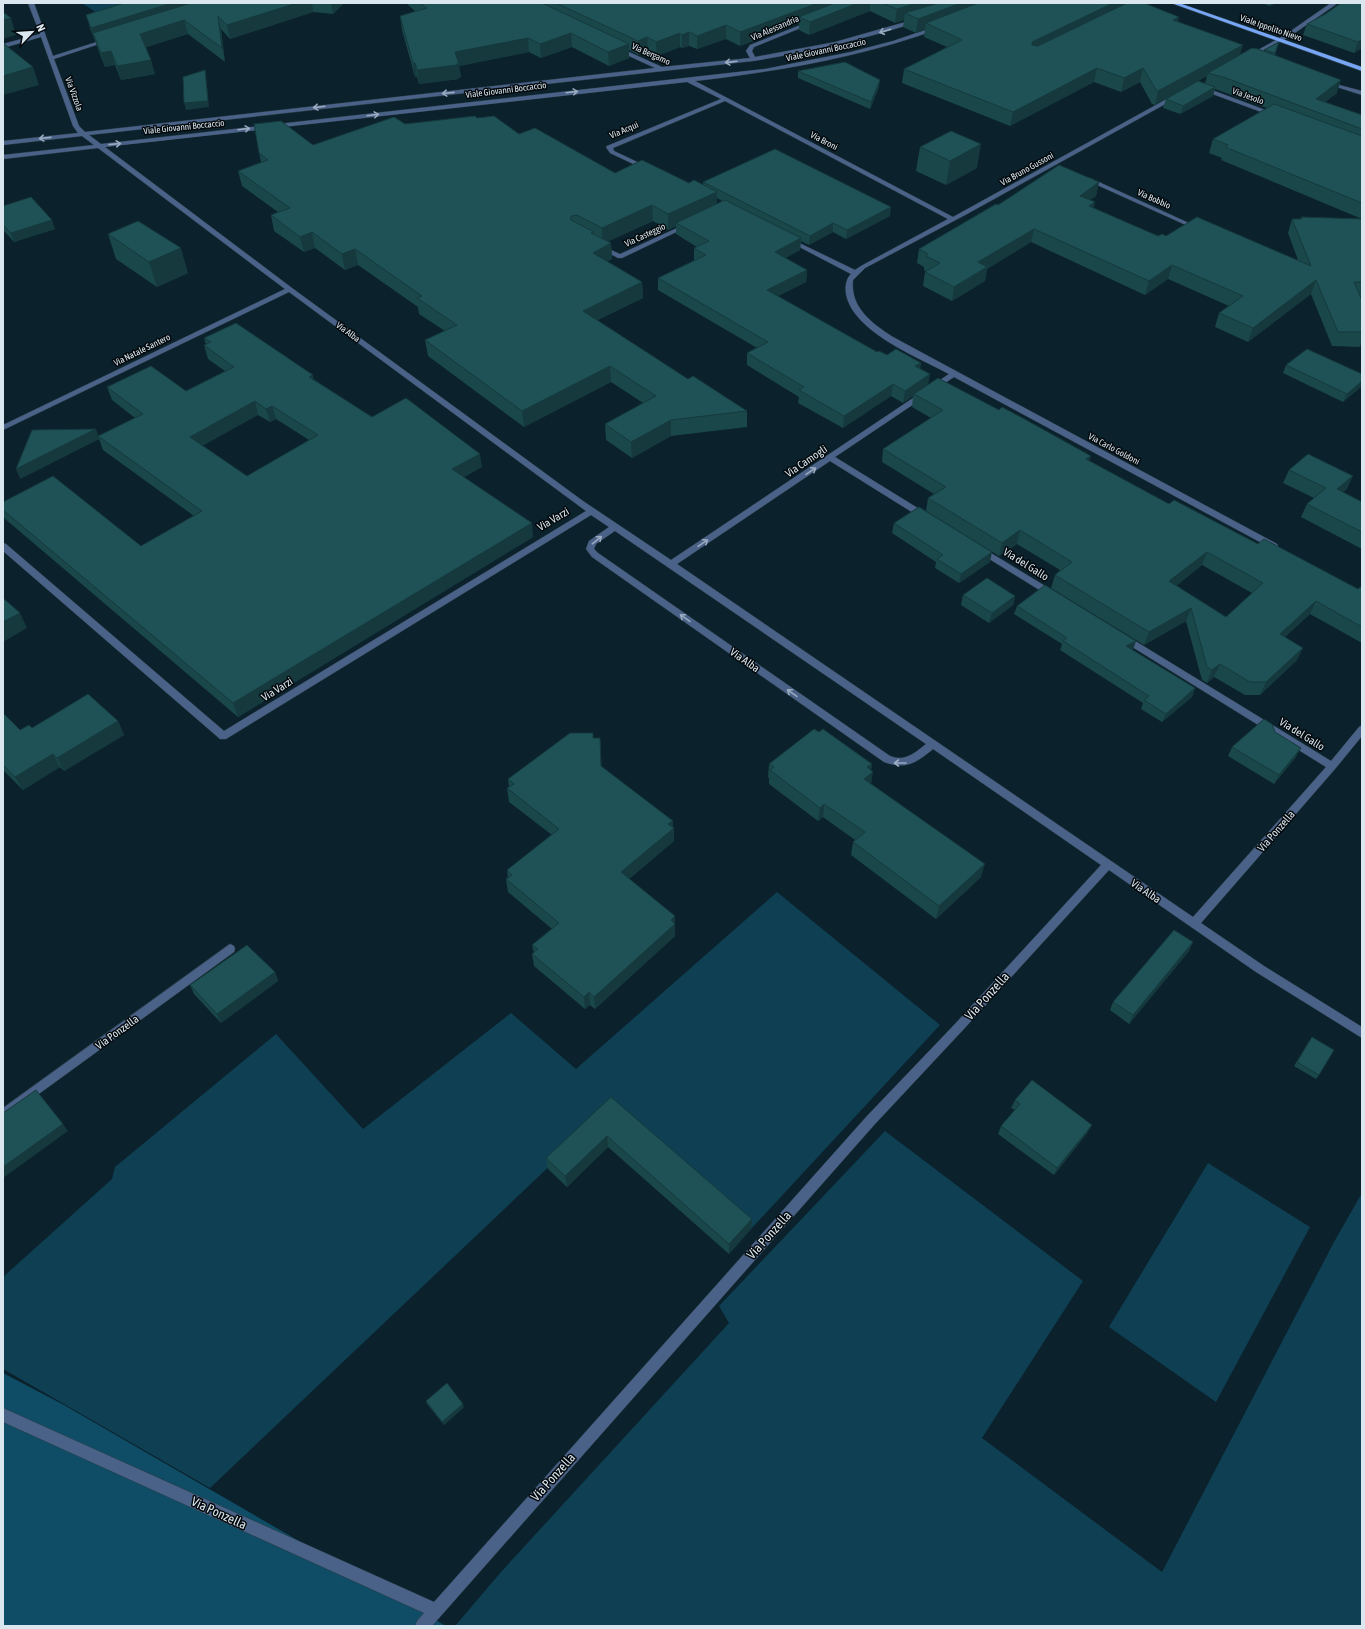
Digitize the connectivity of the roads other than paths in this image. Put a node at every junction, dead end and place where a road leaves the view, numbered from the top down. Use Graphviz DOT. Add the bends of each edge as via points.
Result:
graph roads {
  1 [pos="31,3"];
  2 [pos="1174,3"];
  3 [pos="1334,3"];
  4 [pos="920,19"];
  5 [pos="814,22"];
  6 [pos="941,27"];
  7 [pos="43,35"];
  8 [pos="113,39"];
  9 [pos="1279,40"];
  10 [pos="3,46"];
  11 [pos="612,46"];
  12 [pos="1248,57"];
  13 [pos="51,58"];
  14 [pos="753,59"];
  15 [pos="1256,60"];
  16 [pos="1241,61"];
  17 [pos="663,69"];
  18 [pos="1362,69"];
  19 [pos="687,79"];
  20 [pos="1321,81"];
  21 [pos="1202,82"];
  22 [pos="1183,93"];
  23 [pos="1362,94"];
  24 [pos="726,99"];
  25 [pos="1284,119"];
  26 [pos="84,134"];
  27 [pos="3,143"];
  28 [pos="99,146"];
  29 [pos="3,157"];
  30 [pos="1055,164"];
  31 [pos="1063,168"];
  32 [pos="656,174"];
  33 [pos="1085,177"];
  34 [pos="952,219"];
  35 [pos="697,221"];
  36 [pos="1207,233"];
  37 [pos="781,236"];
  38 [pos="594,244"];
  39 [pos="856,273"];
  40 [pos="290,290"];
  41 [pos="953,374"];
  42 [pos="3,428"];
  43 [pos="831,458"];
  44 [pos="591,511"];
  45 [pos="931,520"];
  46 [pos="615,527"];
  47 [pos="972,545"];
  48 [pos="3,546"];
  49 [pos="1280,550"];
  50 [pos="671,564"];
  51 [pos="1060,599"];
  52 [pos="1115,632"];
  53 [pos="1360,735"];
  54 [pos="932,744"];
  55 [pos="1332,766"];
  56 [pos="1107,865"];
  57 [pos="1194,924"];
  58 [pos="230,949"];
  59 [pos="1362,1033"];
  60 [pos="3,1115"];
  61 [pos="3,1415"];
  62 [pos="435,1610"];
  63 [pos="422,1626"];
  1 -- 7 [label="street, Via Vizzola"];
  2 -- 9 [label="main road, Viale Ippolito Nievo"];
  3 -- 9 [label="street"];
  4 -- 14 [label="street, Viale Giovanni Boccaccio, one-way" via="836,44"];
  5 -- 14 [label="street, Via Alessandria" via="752,46 749,51"];
  6 -- 19 [label="street, Viale Giovanni Boccaccio" via="883,46 823,61 766,71"];
  7 -- 10 [label="street"];
  7 -- 13 [label="street, Via Vizzola"];
  8 -- 13 [label="street"];
  9 -- 12 [label="street"];
  9 -- 18 [label="main road, Viale Ippolito Nievo"];
  11 -- 17 [label="street, Via Bergamo"];
  12 -- 15 [label="street"];
  12 -- 16 [label="street"];
  13 -- 26 [label="street, Via Vizzola" via="76,126"];
  14 -- 17 [label="street, Viale Giovanni Boccaccio, one-way"];
  17 -- 19 [label="street, Via Bergamo"];
  17 -- 26 [label="street, Viale Giovanni Boccaccio, one-way"];
  19 -- 24 [label="street, Via Broni"];
  28 -- 19 [label="street, Viale Giovanni Boccaccio, one-way"];
  20 -- 23 [label="street"];
  21 -- 25 [label="street, Via Jesolo" via="1196,86"];
  22 -- 30 [label="street, Via Bruno Gussoni"];
  24 -- 32 [label="street, Via Acqui" via="610,147 612,152"];
  24 -- 34 [label="street, Via Broni"];
  26 -- 27 [label="street, Viale Giovanni Boccaccio, one-way"];
  26 -- 28 [label="street, Via Alba"];
  28 -- 29 [label="street, Viale Giovanni Boccaccio"];
  28 -- 40 [label="street, Via Alba"];
  30 -- 31 [label="street"];
  30 -- 34 [label="street, Via Bruno Gussoni"];
  33 -- 36 [label="street, Via Bobbio"];
  34 -- 39 [label="street, Via Bruno Gussoni"];
  35 -- 38 [label="street, Via Casteggio" via="620,257"];
  37 -- 39 [label="street"];
  39 -- 41 [label="street, Via Carlo Goldoni" via="850,279 849,291 861,315 890,339"];
  40 -- 42 [label="street, Via Natale Santero"];
  40 -- 44 [label="street, Via Alba"];
  41 -- 43 [label="street, Via Camogli"];
  41 -- 49 [label="street, Via Carlo Goldoni"];
  43 -- 45 [label="street"];
  50 -- 43 [label="street, Via Camogli, one-way"];
  44 -- 46 [label="street, Via Alba"];
  44 -- 48 [label="street, Via Varzi" via="223,736"];
  46 -- 50 [label="street, Via Alba"];
  54 -- 46 [label="street, Via Alba, one-way" via="907,762 896,764 887,760 595,555 590,549 592,543"];
  47 -- 51 [label="street, Via del Gallo"];
  50 -- 54 [label="street, Via Alba"];
  52 -- 55 [label="street, Via del Gallo"];
  53 -- 55 [label="street, Via Ponzella"];
  54 -- 56 [label="street, Via Alba"];
  55 -- 57 [label="street, Via Ponzella"];
  56 -- 57 [label="street, Via Alba"];
  56 -- 62 [label="street, Via Ponzella" via="871,1120"];
  57 -- 59 [label="street, Via Alba"];
  58 -- 60 [label="street, Via Ponzella"];
  61 -- 62 [label="street, Via Ponzella"];
  62 -- 63 [label="street, Via Ponzella"];
}
